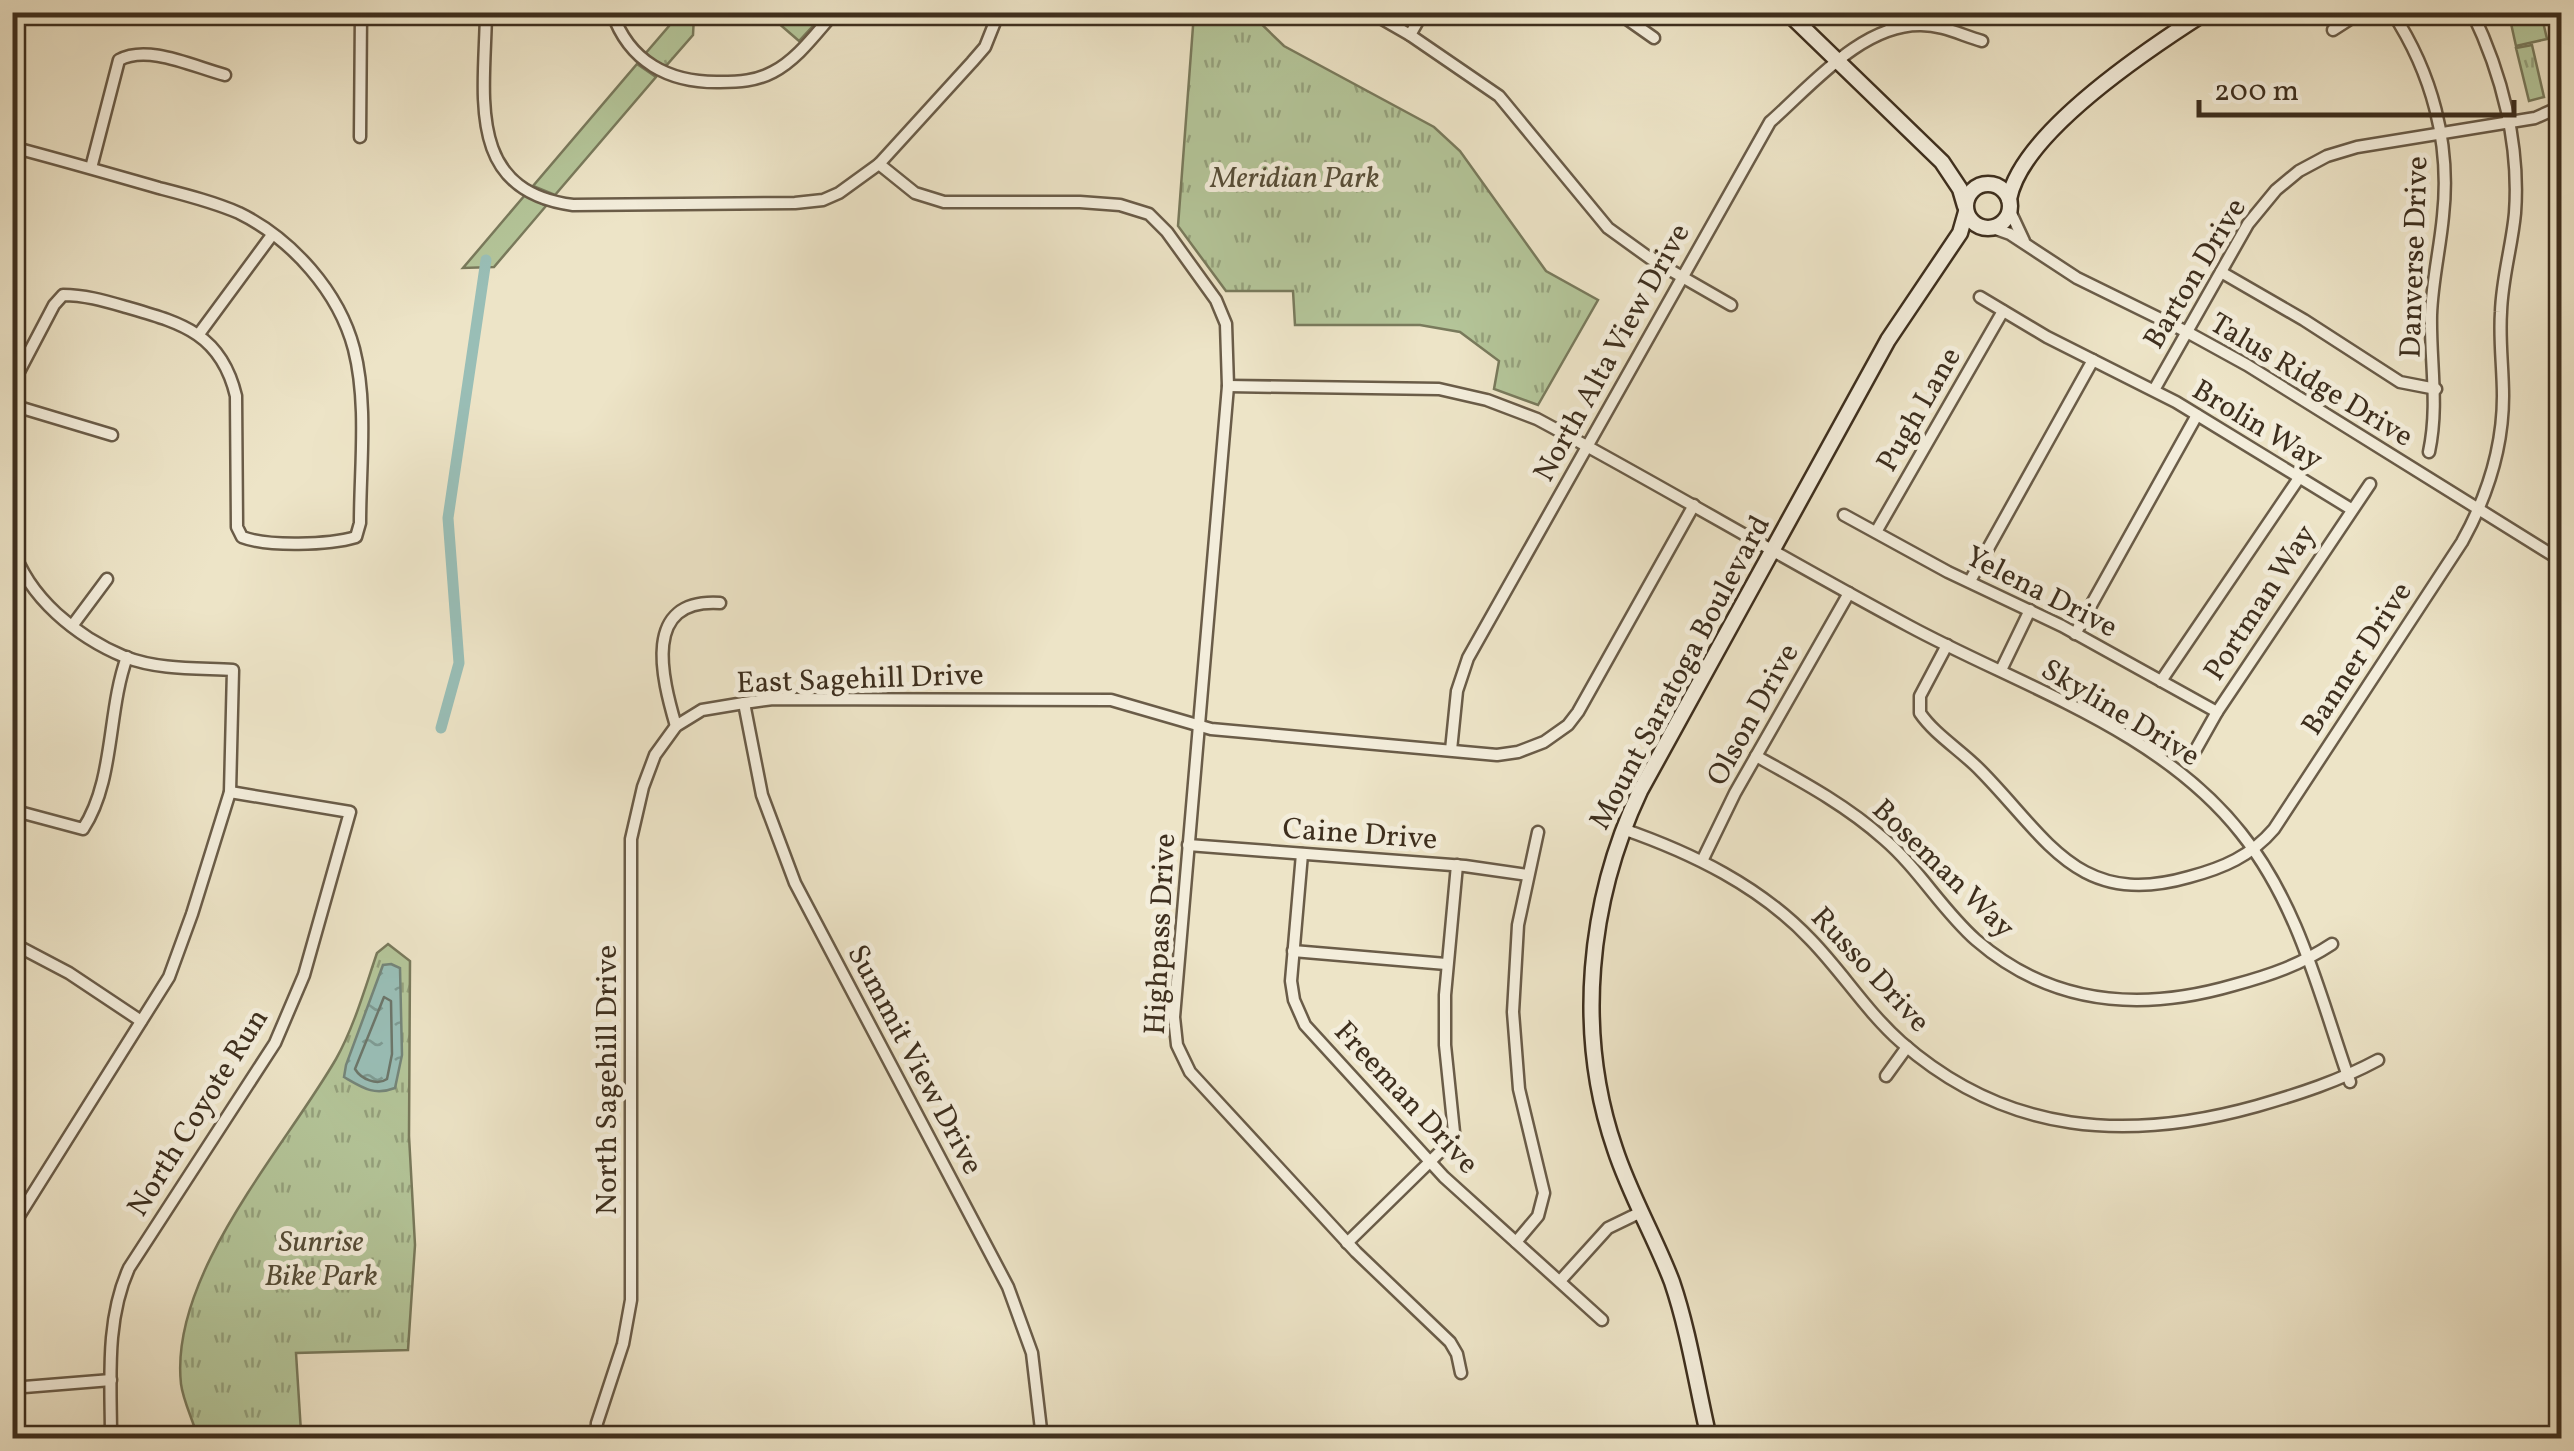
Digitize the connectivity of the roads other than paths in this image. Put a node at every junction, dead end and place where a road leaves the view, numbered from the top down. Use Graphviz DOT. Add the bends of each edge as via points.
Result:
graph roads {
  1 [pos="361,12"];
  2 [pos="486,12"];
  3 [pos="612,12"];
  4 [pos="834,12"];
  5 [pos="999,12"];
  6 [pos="1370,12"];
  7 [pos="1422,12"];
  8 [pos="1617,12"];
  9 [pos="1788,12"];
  10 [pos="1886,12"];
  11 [pos="2206,12"];
  12 [pos="2361,12"];
  13 [pos="2392,12"];
  14 [pos="2472,12"];
  15 [pos="1892,29"];
  16 [pos="2333,30"];
  17 [pos="1410,35"];
  18 [pos="1654,38"];
  19 [pos="1982,41"];
  20 [pos="1838,62"];
  21 [pos="225,76"];
  22 [pos="2562,106"];
  23 [pos="2509,122"];
  24 [pos="2440,133"];
  25 [pos="360,137"];
  26 [pos="12,148"];
  27 [pos="2029,159"];
  28 [pos="1942,162"];
  29 [pos="879,164"];
  30 [pos="91,168"];
  31 [pos="1987,184"];
  32 [pos="2010,205"];
  33 [pos="1966,209"];
  34 [pos="1990,228"];
  35 [pos="272,235"];
  36 [pos="2032,249"];
  37 [pos="1948,254"];
  38 [pos="2221,272"];
  39 [pos="1681,276"];
  40 [pos="1980,297"];
  41 [pos="1731,305"];
  42 [pos="2003,311"];
  43 [pos="2187,332"];
  44 [pos="199,334"];
  45 [pos="2093,360"];
  46 [pos="12,385"];
  47 [pos="1228,386"];
  48 [pos="2436,388"];
  49 [pos="2154,390"];
  50 [pos="12,404"];
  51 [pos="2197,414"];
  52 [pos="112,435"];
  53 [pos="1587,446"];
  54 [pos="2430,452"];
  55 [pos="2299,478"];
  56 [pos="2370,484"];
  57 [pos="1694,505"];
  58 [pos="2350,509"];
  59 [pos="2479,509"];
  60 [pos="1844,514"];
  61 [pos="1876,532"];
  62 [pos="12,546"];
  63 [pos="1773,550"];
  64 [pos="2562,561"];
  65 [pos="107,579"];
  66 [pos="1970,582"];
  67 [pos="1849,593"];
  68 [pos="720,604"];
  69 [pos="2030,610"];
  70 [pos="72,626"];
  71 [pos="2075,634"];
  72 [pos="1948,645"];
  73 [pos="127,657"];
  74 [pos="2000,670"];
  75 [pos="2162,682"];
  76 [pos="744,703"];
  77 [pos="2217,712"];
  78 [pos="676,726"];
  79 [pos="1198,726"];
  80 [pos="1451,750"];
  81 [pos="2195,752"];
  82 [pos="1756,756"];
  83 [pos="230,792"];
  84 [pos="12,810"];
  85 [pos="1623,829"];
  86 [pos="1538,832"];
  87 [pos="1188,845"];
  88 [pos="2253,849"];
  89 [pos="1302,854"];
  90 [pos="1702,861"];
  91 [pos="1457,866"];
  92 [pos="1528,875"];
  93 [pos="12,943"];
  94 [pos="2332,944"];
  95 [pos="1293,951"];
  96 [pos="2308,959"];
  97 [pos="1446,964"];
  98 [pos="141,1021"];
  99 [pos="1907,1047"];
  100 [pos="2378,1060"];
  101 [pos="1886,1076"];
  102 [pos="2349,1079"];
  103 [pos="1430,1162"];
  104 [pos="1641,1212"];
  105 [pos="12,1227"];
  106 [pos="1516,1242"];
  107 [pos="1347,1243"];
  108 [pos="1560,1281"];
  109 [pos="1602,1320"];
  110 [pos="1461,1373"];
  111 [pos="111,1380"];
  112 [pos="12,1388"];
  113 [pos="111,1438"];
  114 [pos="596,1438"];
  115 [pos="1042,1438"];
  116 [pos="1709,1438"];
  1 -- 25 [label="street"];
  2 -- 29 [label="street" via="485,132 502,171 537,197 573,205 795,204 839,193"];
  3 -- 4 [label="street" via="642,60 693,81 761,78 790,60"];
  5 -- 29 [label="street" via="985,47"];
  6 -- 17 [label="street"];
  7 -- 17 [label="street"];
  8 -- 18 [label="street"];
  9 -- 20 [label="street"];
  10 -- 15 [label="street"];
  11 -- 27 [label="street" via="2109,80"];
  12 -- 16 [label="street"];
  13 -- 24 [label="street, Danverse Drive" via="2426,76"];
  14 -- 23 [label="street, Banner Drive"];
  15 -- 19 [label="street" via="1934,26"];
  15 -- 20 [label="street, North Alta View Drive"];
  17 -- 39 [label="street" via="1499,96 1608,228"];
  20 -- 28 [label="street"];
  20 -- 39 [label="street, North Alta View Drive" via="1770,122"];
  21 -- 30 [label="street" via="148,54 119,60"];
  22 -- 23 [label="street, Barton Drive"];
  23 -- 24 [label="street, Barton Drive"];
  23 -- 59 [label="street, Banner Drive" via="2515,196 2501,301 2502,426"];
  24 -- 38 [label="street, Barton Drive" via="2342,151 2299,171 2256,212"];
  24 -- 48 [label="street, Danverse Drive" via="2444,200 2431,318"];
  26 -- 30 [label="street"];
  27 -- 31 [label="street"];
  27 -- 32 [label="street" via="2014,182"];
  28 -- 31 [label="street" via="1967,180"];
  28 -- 33 [label="street"];
  29 -- 47 [label="street, Highpass Drive" via="932,200 1120,205 1149,214 1216,300 1226,324"];
  30 -- 35 [label="street" via="240,214"];
  31 -- 32 [label="street" via="2004,190"];
  31 -- 33 [label="street" via="1971,190"];
  32 -- 34 [label="street" via="2002,223"];
  32 -- 36 [label="street, Talus Ridge Drive"];
  33 -- 34 [label="street" via="1976,225"];
  33 -- 37 [label="street, Mount Saratoga Boulevard"];
  34 -- 36 [label="street, Talus Ridge Drive"];
  34 -- 37 [label="street, Mount Saratoga Boulevard"];
  35 -- 44 [label="street"];
  35 -- 44 [label="street" via="322,284 348,328 360,384 356,537 242,537 236,396 221,355"];
  36 -- 43 [label="street, Talus Ridge Drive"];
  37 -- 63 [label="street, Mount Saratoga Boulevard" via="1900,320"];
  38 -- 43 [label="street, Barton Drive"];
  38 -- 48 [label="street" via="2400,382"];
  39 -- 41 [label="street"];
  39 -- 53 [label="street, North Alta View Drive"];
  40 -- 42 [label="street, Brolin Way"];
  42 -- 45 [label="street, Brolin Way"];
  42 -- 61 [label="street, Pugh Lane"];
  43 -- 49 [label="street, Barton Drive"];
  43 -- 59 [label="street, Talus Ridge Drive"];
  44 -- 46 [label="street" via="82,294 63,294"];
  45 -- 49 [label="street, Brolin Way"];
  45 -- 66 [label="street"];
  47 -- 53 [label="street, Skyline Drive" via="1438,390 1520,412"];
  47 -- 79 [label="street, Highpass Drive"];
  48 -- 54 [label="street, Danverse Drive"];
  49 -- 51 [label="street, Brolin Way"];
  50 -- 52 [label="street"];
  51 -- 55 [label="street, Brolin Way"];
  51 -- 71 [label="street"];
  53 -- 57 [label="street, Skyline Drive"];
  53 -- 80 [label="street, North Alta View Drive" via="1468,658 1457,690"];
  55 -- 58 [label="street, Brolin Way"];
  55 -- 75 [label="street"];
  56 -- 58 [label="street, Portman Way"];
  57 -- 63 [label="street, Skyline Drive"];
  57 -- 80 [label="street" via="1568,725 1518,752"];
  58 -- 77 [label="street, Portman Way"];
  59 -- 64 [label="street, Talus Ridge Drive"];
  59 -- 88 [label="street, Banner Drive" via="2280,821"];
  60 -- 61 [label="street, Yelena Drive"];
  61 -- 66 [label="street, Yelena Drive"];
  62 -- 70 [label="street" via="34,589"];
  63 -- 67 [label="street, Skyline Drive"];
  63 -- 85 [label="street, Mount Saratoga Boulevard"];
  65 -- 70 [label="street"];
  66 -- 69 [label="street, Yelena Drive"];
  67 -- 72 [label="street, Skyline Drive"];
  67 -- 82 [label="street, Olson Drive"];
  68 -- 78 [label="street" via="699,602 676,614 662,640"];
  69 -- 71 [label="street, Yelena Drive"];
  69 -- 74 [label="street"];
  70 -- 73 [label="street"];
  71 -- 75 [label="street, Yelena Drive"];
  72 -- 74 [label="street, Skyline Drive"];
  72 -- 88 [label="street, Banner Drive" via="1920,696 1920,713 2074,866 2117,883 2154,885 2220,868"];
  73 -- 83 [label="street" via="233,670"];
  73 -- 84 [label="street" via="105,766 83,829"];
  74 -- 88 [label="street, Skyline Drive" via="2168,764"];
  75 -- 77 [label="street, Yelena Drive"];
  76 -- 78 [label="street, East Sagehill Drive" via="702,710"];
  76 -- 79 [label="street, East Sagehill Drive" via="1111,700"];
  76 -- 115 [label="street, Summit View Drive" via="762,795 794,884 1008,1287 1032,1353"];
  77 -- 81 [label="street, Portman Way"];
  78 -- 114 [label="street, North Sagehill Drive" via="655,755 631,838 631,1300"];
  79 -- 80 [label="street, East Sagehill Drive"];
  79 -- 87 [label="street, Highpass Drive"];
  82 -- 90 [label="street, Olson Drive"];
  82 -- 96 [label="street, Boseman Way" via="1878,833 1993,953 2064,989 2124,1001 2174,1000"];
  83 -- 98 [label="street" via="168,976"];
  83 -- 111 [label="street, North Coyote Run" via="350,812 304,975 274,1043 118,1294"];
  85 -- 90 [label="street, Russo Drive"];
  85 -- 104 [label="street, Mount Saratoga Boulevard" via="1596,942 1592,1036 1608,1126"];
  86 -- 92 [label="street"];
  87 -- 89 [label="street, Caine Drive"];
  87 -- 107 [label="street, Highpass Drive" via="1174,1026 1180,1055"];
  88 -- 96 [label="street, Skyline Drive"];
  89 -- 91 [label="street, Caine Drive"];
  89 -- 95 [label="street, Freeman Drive"];
  90 -- 99 [label="street, Russo Drive" via="1794,923"];
  91 -- 92 [label="street, Caine Drive"];
  91 -- 97 [label="street"];
  92 -- 106 [label="street" via="1516,947 1514,1032 1523,1110 1544,1193 1538,1216"];
  93 -- 98 [label="street"];
  94 -- 96 [label="street, Boseman Way"];
  95 -- 97 [label="street"];
  95 -- 103 [label="street, Freeman Drive" via="1292,991 1301,1018"];
  96 -- 102 [label="street, Skyline Drive"];
  97 -- 103 [label="street" via="1445,1045 1455,1126"];
  98 -- 105 [label="street"];
  99 -- 101 [label="street"];
  99 -- 102 [label="street, Russo Drive" via="2004,1105 2108,1127 2200,1121"];
  100 -- 102 [label="street, Russo Drive"];
  103 -- 106 [label="street, Freeman Drive"];
  103 -- 107 [label="street"];
  104 -- 108 [label="street" via="1608,1228"];
  104 -- 116 [label="street, Mount Saratoga Boulevard" via="1678,1302"];
  106 -- 108 [label="street, Freeman Drive"];
  107 -- 110 [label="street, Highpass Drive" via="1450,1342"];
  108 -- 109 [label="street, Freeman Drive"];
  111 -- 112 [label="street"];
  111 -- 113 [label="street, North Coyote Run"];
}
